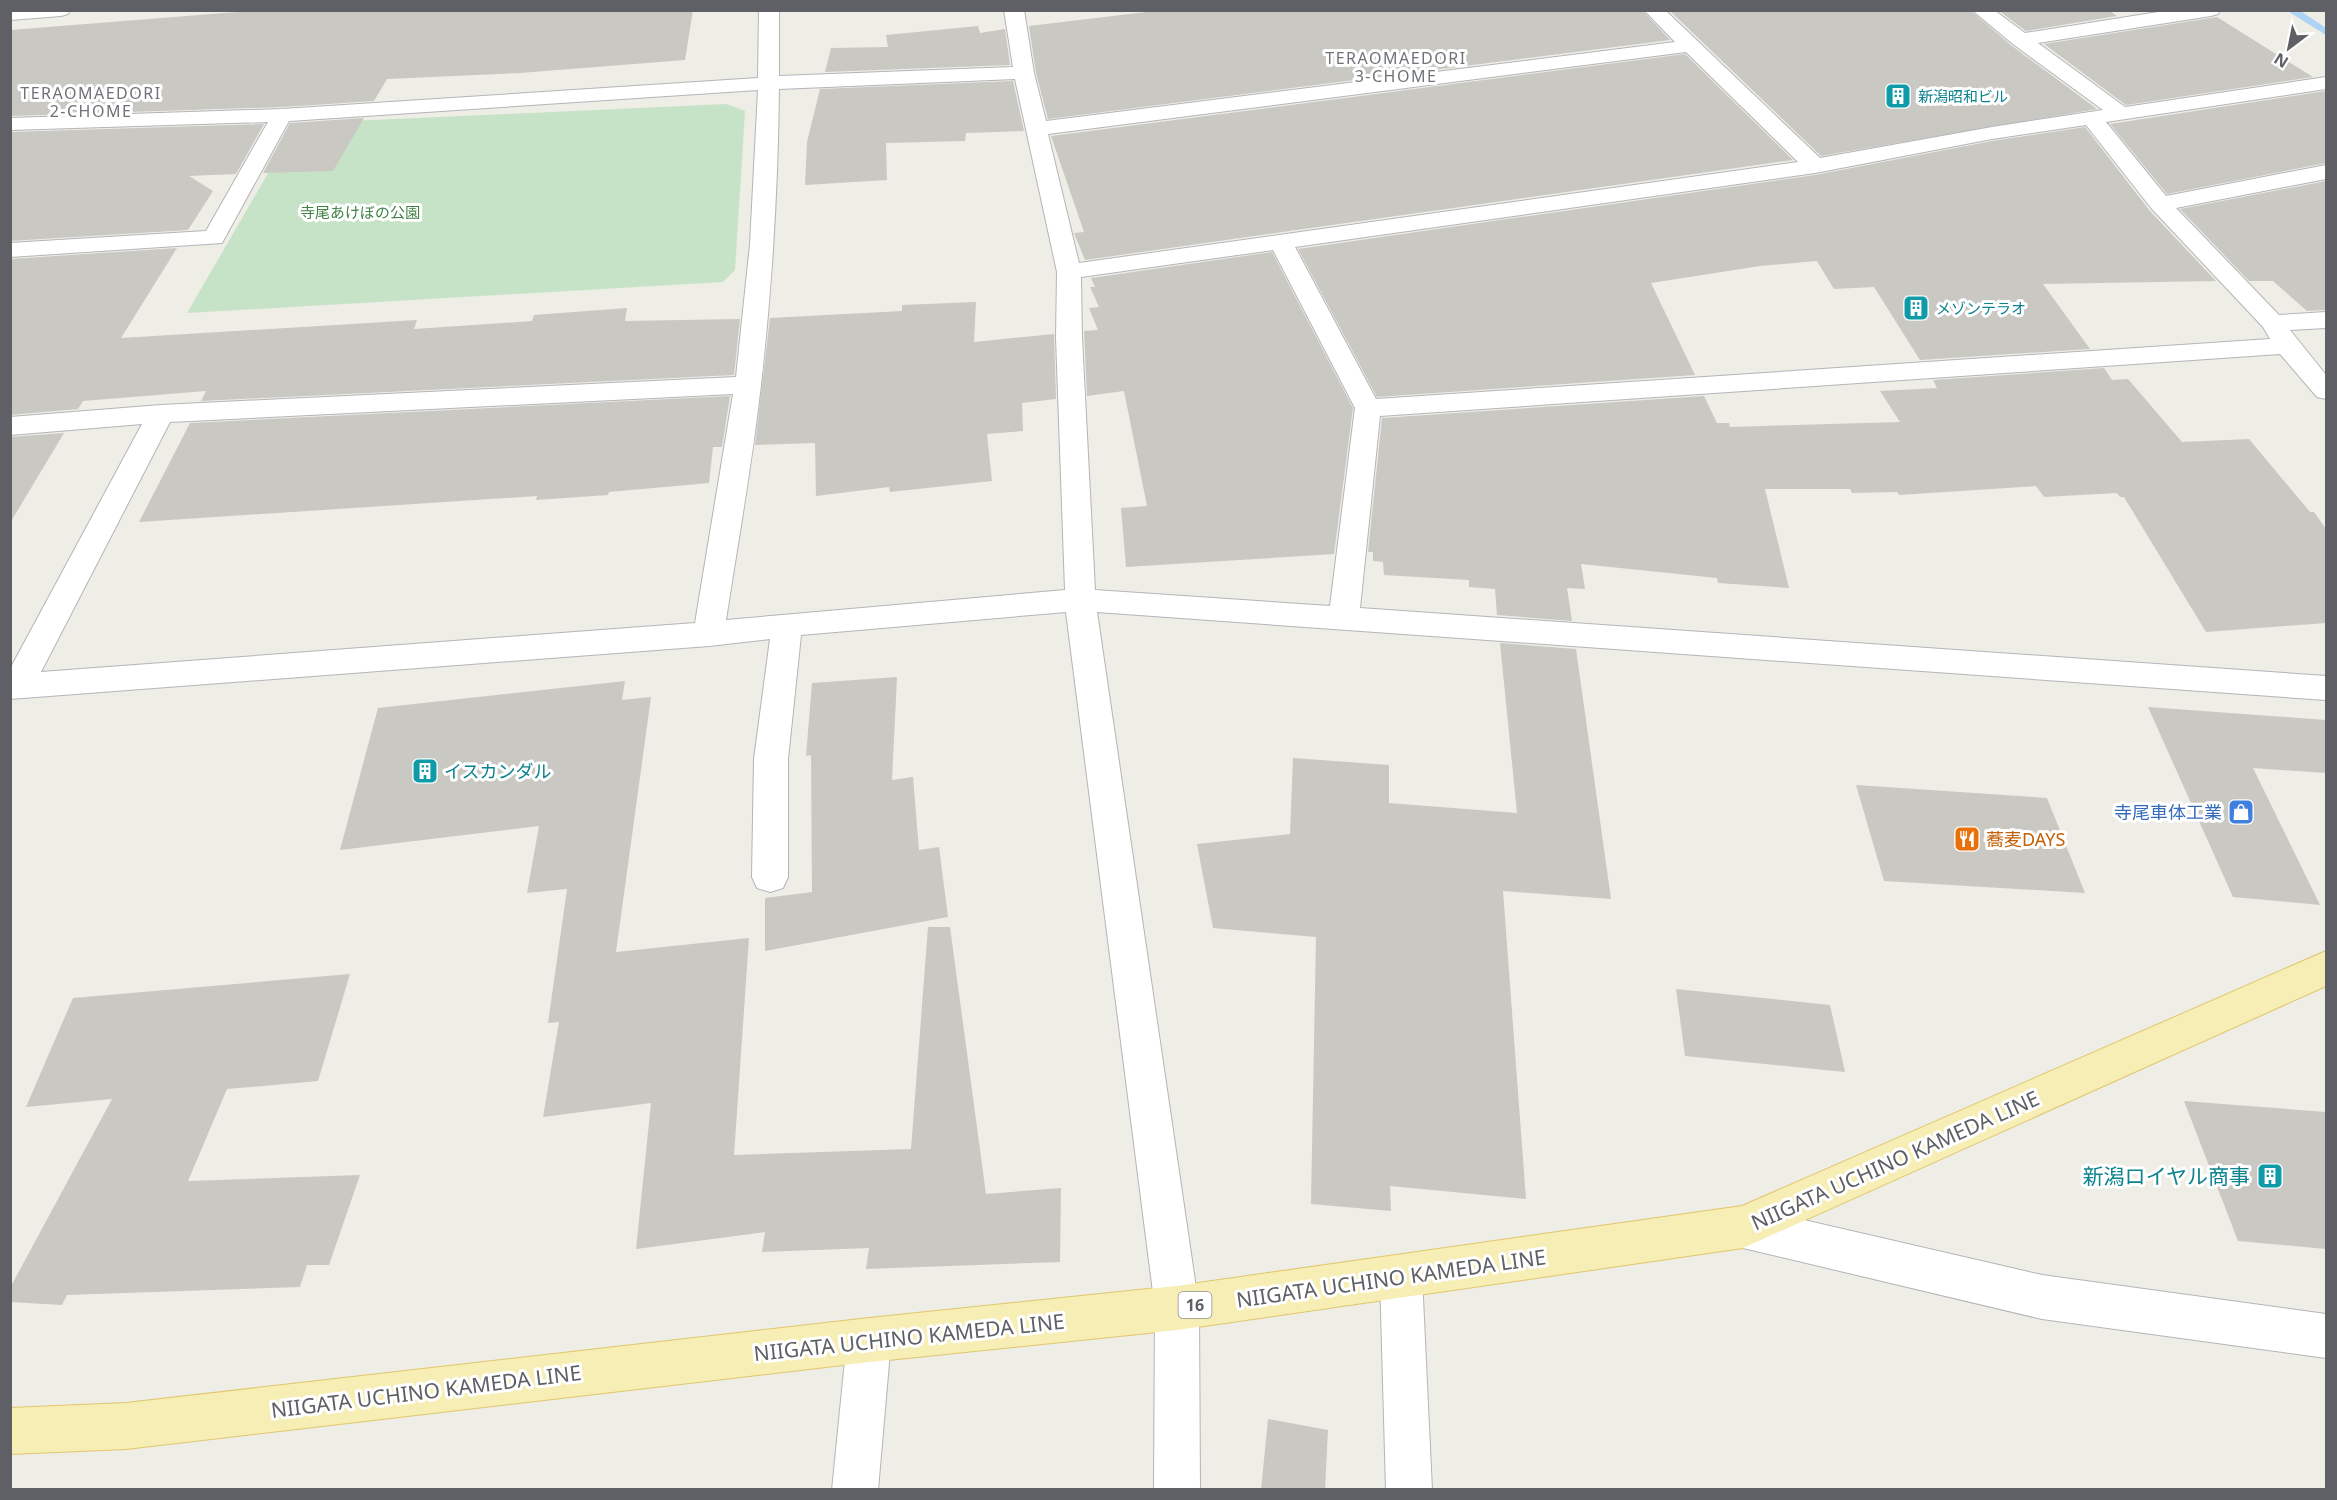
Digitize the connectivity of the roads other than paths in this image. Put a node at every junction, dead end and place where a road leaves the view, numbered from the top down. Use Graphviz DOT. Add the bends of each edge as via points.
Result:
graph roads {
  1 [pos="61,10"];
  2 [pos="769,10"];
  3 [pos="1014,10"];
  4 [pos="1653,10"];
  5 [pos="1981,10"];
  6 [pos="2211,10"];
  7 [pos="10,14"];
  8 [pos="2020,39"];
  9 [pos="1690,46"];
  10 [pos="1024,73"];
  11 [pos="770,83"];
  12 [pos="2326,83"];
  13 [pos="282,114"];
  14 [pos="2123,115"];
  15 [pos="2092,119"];
  16 [pos="10,123"];
  17 [pos="1036,129"];
  18 [pos="1815,166"];
  19 [pos="2326,172"];
  20 [pos="2160,204"];
  21 [pos="1281,242"];
  22 [pos="10,250"];
  23 [pos="1069,272"];
  24 [pos="2326,320"];
  25 [pos="2273,323"];
  26 [pos="2287,346"];
  27 [pos="748,385"];
  28 [pos="2326,391"];
  29 [pos="1368,408"];
  30 [pos="161,414"];
  31 [pos="10,426"];
  32 [pos="1080,600"];
  33 [pos="1344,618"];
  34 [pos="787,625"];
  35 [pos="709,634"];
  36 [pos="14,687"];
  37 [pos="2326,688"];
  38 [pos="770,877"];
  39 [pos="2326,968"];
  40 [pos="1743,1227"];
  41 [pos="1401,1276"];
  42 [pos="1177,1308"];
  43 [pos="2326,1336"];
  44 [pos="869,1340"];
  45 [pos="10,1431"];
  46 [pos="855,1490"];
  47 [pos="1177,1490"];
  48 [pos="1409,1490"];
  1 -- 7 [label="street"];
  2 -- 11 [label="street"];
  3 -- 10 [label="street"];
  4 -- 9 [label="street"];
  5 -- 8 [label="street"];
  6 -- 8 [label="street"];
  8 -- 14 [label="street"];
  9 -- 17 [label="street"];
  9 -- 18 [label="street"];
  10 -- 11 [label="street"];
  10 -- 17 [label="street"];
  11 -- 13 [label="street"];
  11 -- 27 [label="street" via="758,293"];
  12 -- 14 [label="street"];
  13 -- 16 [label="street"];
  13 -- 22 [label="street" via="214,238"];
  14 -- 15 [label="street"];
  15 -- 18 [label="street"];
  15 -- 20 [label="street"];
  17 -- 23 [label="street"];
  18 -- 21 [label="street"];
  19 -- 20 [label="street"];
  20 -- 25 [label="street"];
  21 -- 23 [label="street"];
  21 -- 29 [label="street"];
  23 -- 32 [label="street"];
  24 -- 25 [label="street"];
  25 -- 26 [label="street"];
  26 -- 28 [label="street"];
  26 -- 29 [label="street"];
  27 -- 30 [label="street"];
  27 -- 35 [label="street"];
  29 -- 33 [label="street"];
  30 -- 31 [label="street"];
  30 -- 36 [label="street"];
  32 -- 33 [label="street"];
  32 -- 34 [label="street"];
  32 -- 42 [label="street"];
  33 -- 37 [label="street"];
  34 -- 35 [label="street"];
  34 -- 38 [label="street" via="771,759"];
  35 -- 36 [label="street"];
  39 -- 40 [label="main road, NIIGATA UCHINO KAMEDA LINE / 16"];
  40 -- 41 [label="main road, NIIGATA UCHINO KAMEDA LINE / 16"];
  40 -- 43 [label="street" via="2042,1297"];
  41 -- 42 [label="main road, NIIGATA UCHINO KAMEDA LINE / 16"];
  41 -- 48 [label="street"];
  42 -- 44 [label="main road, NIIGATA UCHINO KAMEDA LINE / 16"];
  42 -- 47 [label="street"];
  44 -- 45 [label="main road, NIIGATA UCHINO KAMEDA LINE / 16" via="126,1426"];
  44 -- 46 [label="street"];
}
